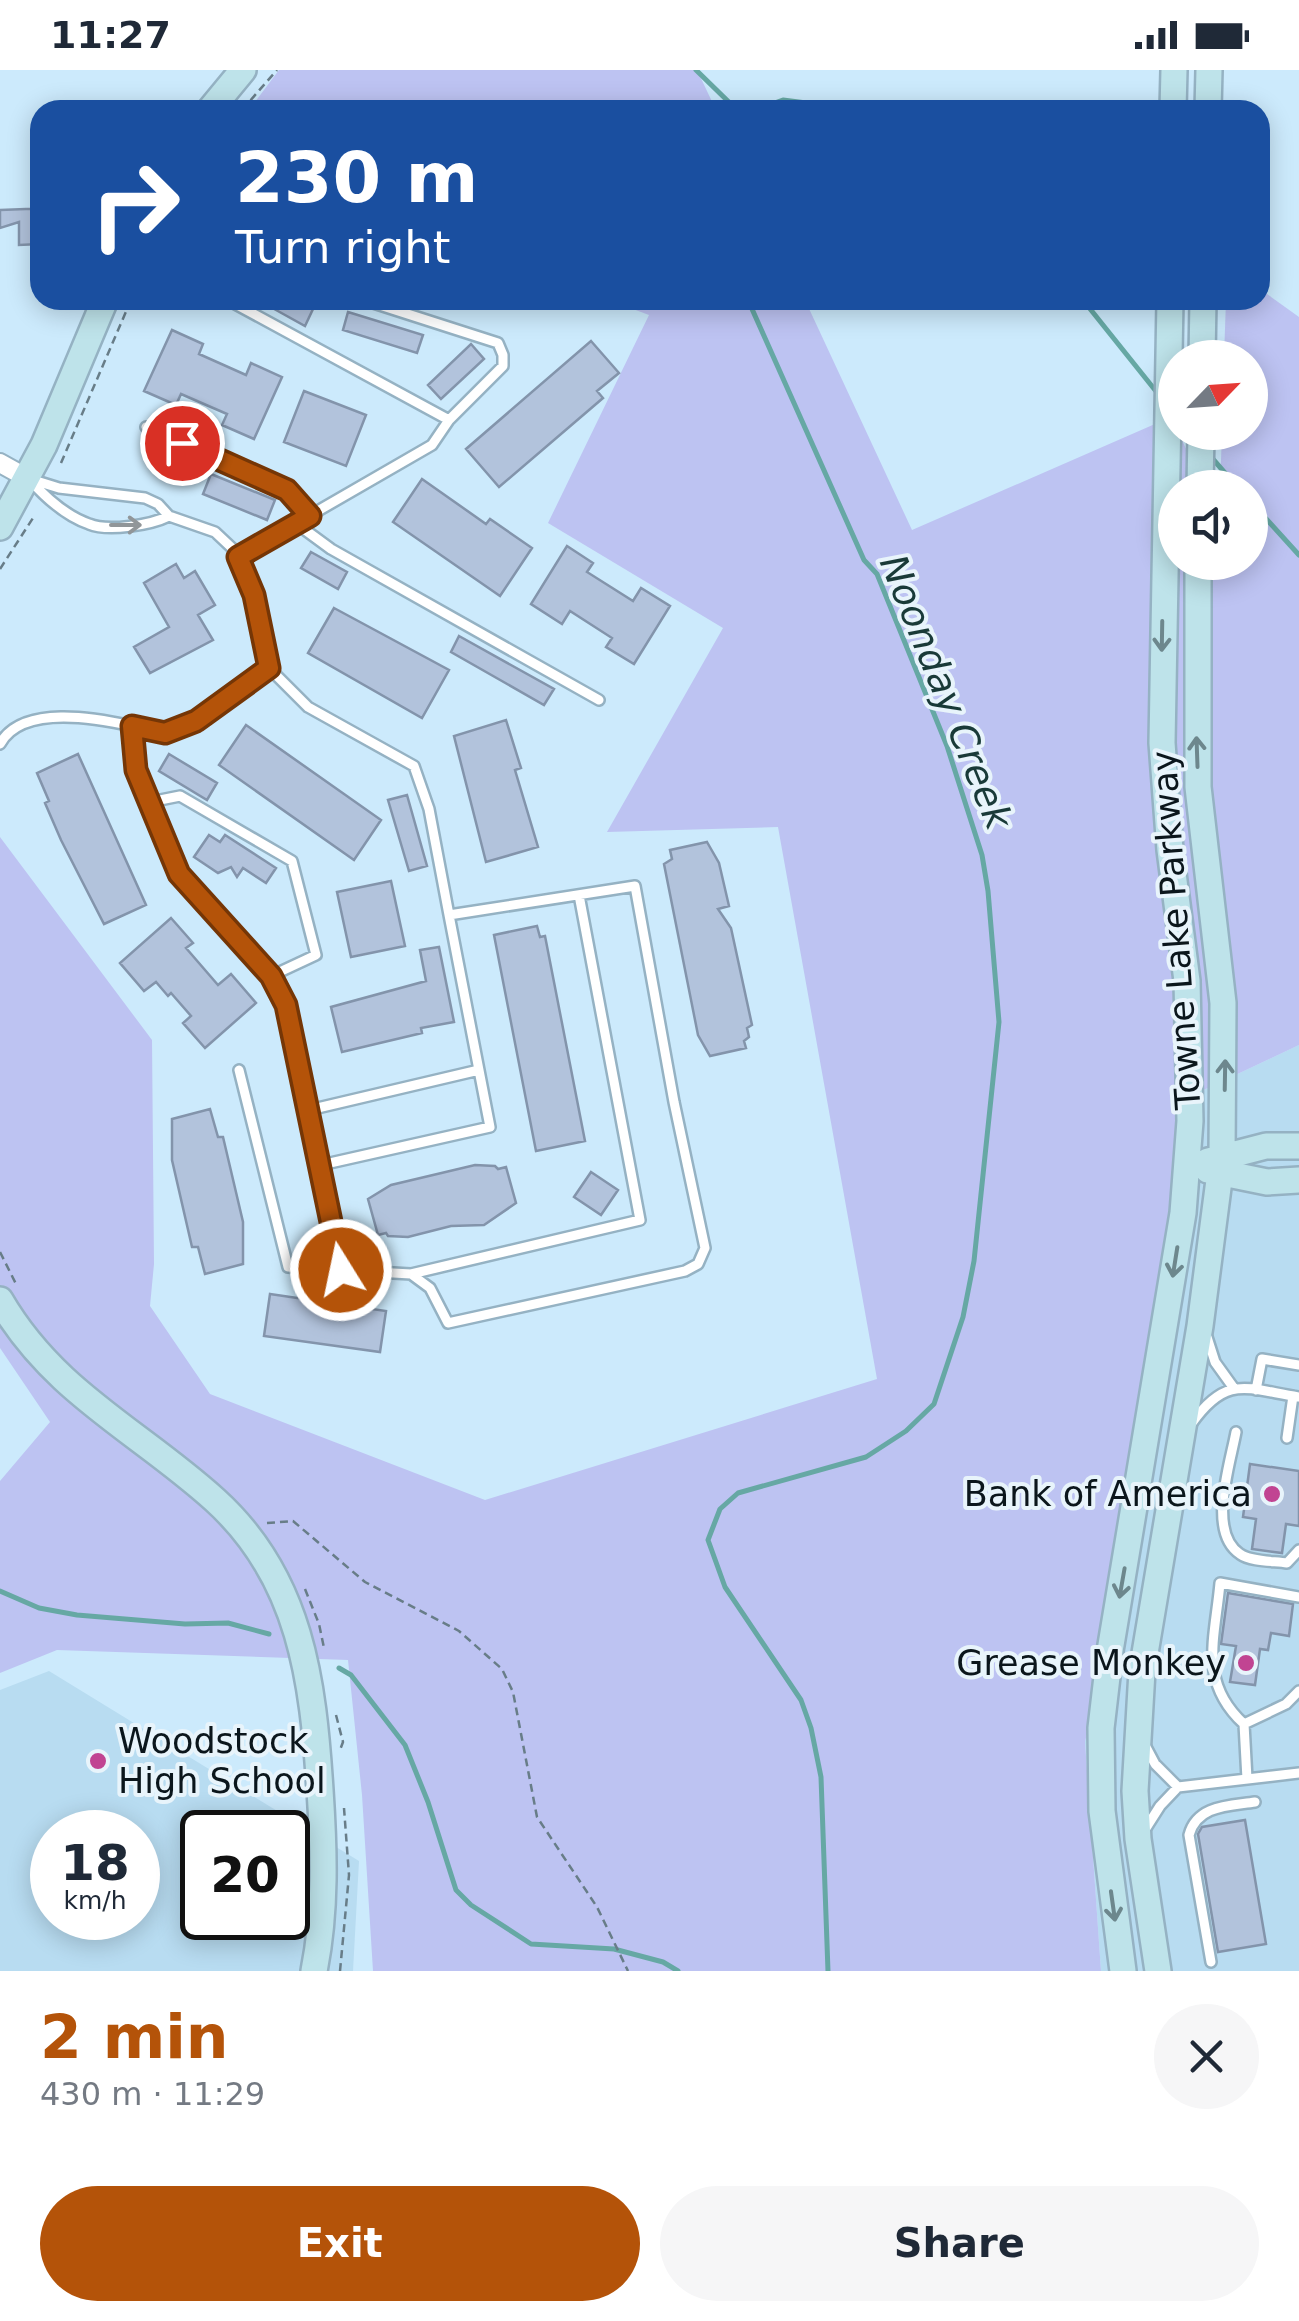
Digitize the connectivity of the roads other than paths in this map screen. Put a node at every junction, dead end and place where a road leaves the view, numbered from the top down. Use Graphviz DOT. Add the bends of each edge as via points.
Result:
graph roads {
  1 [pos="243,70"];
  2 [pos="1174,70"];
  3 [pos="1209,70"];
  4 [pos="218,100"];
  5 [pos="1173,100"];
  6 [pos="1208,100"];
  7 [pos="101,310"];
  8 [pos="246,310"];
  9 [pos="394,310"];
  10 [pos="1170,310"];
  11 [pos="1203,311"];
  12 [pos="1202,340"];
  13 [pos="449,420"];
  14 [pos="146,427"];
  15 [pos="0,463"];
  16 [pos="28,478"];
  17 [pos="169,516"];
  18 [pos="310,516"];
  19 [pos="297,524"];
  20 [pos="0,527"];
  21 [pos="238,557"];
  22 [pos="1198,580"];
  23 [pos="269,668"];
  24 [pos="599,700"];
  25 [pos="132,726"];
  26 [pos="0,744"];
  27 [pos="150,802"];
  28 [pos="579,895"];
  29 [pos="448,916"];
  30 [pos="271,976"];
  31 [pos="239,1070"];
  32 [pos="478,1070"];
  33 [pos="309,1110"];
  34 [pos="1299,1146"];
  35 [pos="321,1165"];
  36 [pos="1222,1165"];
  37 [pos="1189,1166"];
  38 [pos="1299,1180"];
  39 [pos="341,1270"];
  40 [pos="411,1274"];
  41 [pos="9,1293"];
  42 [pos="1201,1318"];
  43 [pos="1299,1365"];
  44 [pos="1233,1386"];
  45 [pos="1256,1390"];
  46 [pos="1296,1397"];
  47 [pos="1236,1432"];
  48 [pos="1288,1438"];
  49 [pos="1180,1441"];
  50 [pos="1299,1550"];
  51 [pos="1299,1597"];
  52 [pos="1299,1691"];
  53 [pos="1244,1724"];
  54 [pos="1136,1728"];
  55 [pos="1299,1773"];
  56 [pos="1247,1779"];
  57 [pos="1212,1783"];
  58 [pos="1178,1787"];
  59 [pos="1255,1802"];
  60 [pos="1216,1808"];
  61 [pos="1139,1850"];
  62 [pos="1212,1962"];
  63 [pos="314,1971"];
  64 [pos="1123,1971"];
  65 [pos="1158,1971"];
  1 -- 4 [label="main road"];
  2 -- 5 [label="main road"];
  3 -- 6 [label="main road"];
  7 -- 16 [label="main road"];
  8 -- 13 [label="lane"];
  9 -- 13 [label="lane" via="498,344 503,366"];
  10 -- 37 [label="main road, Towne Lake Parkway, one-way" via="1162,744 1188,1000"];
  11 -- 12 [label="main road"];
  13 -- 18 [label="lane" via="432,445"];
  14 -- 18 [label="lane" via="287,490"];
  15 -- 16 [label="street"];
  16 -- 17 [label="lane" via="145,498"];
  16 -- 17 [label="lane, one-way" via="48,501 90,526 152,525"];
  16 -- 20 [label="main road"];
  17 -- 21 [label="lane" via="215,532"];
  18 -- 19 [label="lane"];
  19 -- 21 [label="lane"];
  19 -- 24 [label="lane"];
  21 -- 23 [label="lane" via="254,595"];
  36 -- 22 [label="main road, Towne Lake Parkway, one-way" via="1223,1003 1198,787"];
  23 -- 25 [label="lane" via="196,721 165,733"];
  23 -- 29 [label="lane" via="308,707 414,766 429,808"];
  25 -- 26 [label="lane" via="67,716 30,721"];
  25 -- 27 [label="lane" via="136,770"];
  27 -- 30 [label="lane" via="179,874"];
  27 -- 30 [label="lane" via="180,796 292,860 316,955"];
  28 -- 29 [label="lane"];
  28 -- 40 [label="lane" via="640,1220"];
  28 -- 40 [label="lane" via="635,886 705,1248 698,1264 448,1323 430,1288"];
  29 -- 32 [label="lane"];
  30 -- 33 [label="lane" via="286,1005"];
  31 -- 39 [label="lane" via="288,1266"];
  32 -- 33 [label="lane"];
  32 -- 35 [label="lane" via="490,1128"];
  33 -- 35 [label="lane"];
  34 -- 36 [label="main road" via="1266,1146"];
  35 -- 39 [label="lane"];
  36 -- 37 [label="main road"];
  36 -- 38 [label="main road" via="1267,1182"];
  36 -- 42 [label="main road, Towne Lake Parkway"];
  37 -- 64 [label="main road, Towne Lake Parkway, one-way" via="1101,1728 1102,1812"];
  39 -- 40 [label="lane"];
  41 -- 63 [label="main road" via="22,1336 54,1372 234,1519 288,1604 308,1674 319,1772 323,1891"];
  42 -- 44 [label="lane" via="1215,1362"];
  42 -- 49 [label="main road, Towne Lake Parkway"];
  43 -- 45 [label="lane" via="1262,1359"];
  44 -- 45 [label="lane"];
  44 -- 49 [label="lane" via="1201,1411"];
  45 -- 46 [label="lane"];
  46 -- 48 [label="lane"];
  47 -- 50 [label="lane" via="1221,1521 1227,1540 1242,1556 1287,1562"];
  49 -- 54 [label="main road, Towne Lake Parkway"];
  51 -- 53 [label="lane" via="1220,1583 1212,1676 1229,1711"];
  52 -- 53 [label="lane"];
  53 -- 56 [label="lane"];
  54 -- 58 [label="lane" via="1155,1764"];
  54 -- 61 [label="main road, Towne Lake Parkway"];
  55 -- 56 [label="lane"];
  56 -- 57 [label="lane"];
  57 -- 58 [label="lane"];
  57 -- 60 [label="lane"];
  58 -- 61 [label="lane" via="1154,1814"];
  59 -- 60 [label="lane"];
  60 -- 62 [label="lane" via="1195,1819 1189,1835"];
  61 -- 65 [label="main road, Towne Lake Parkway"];
}
